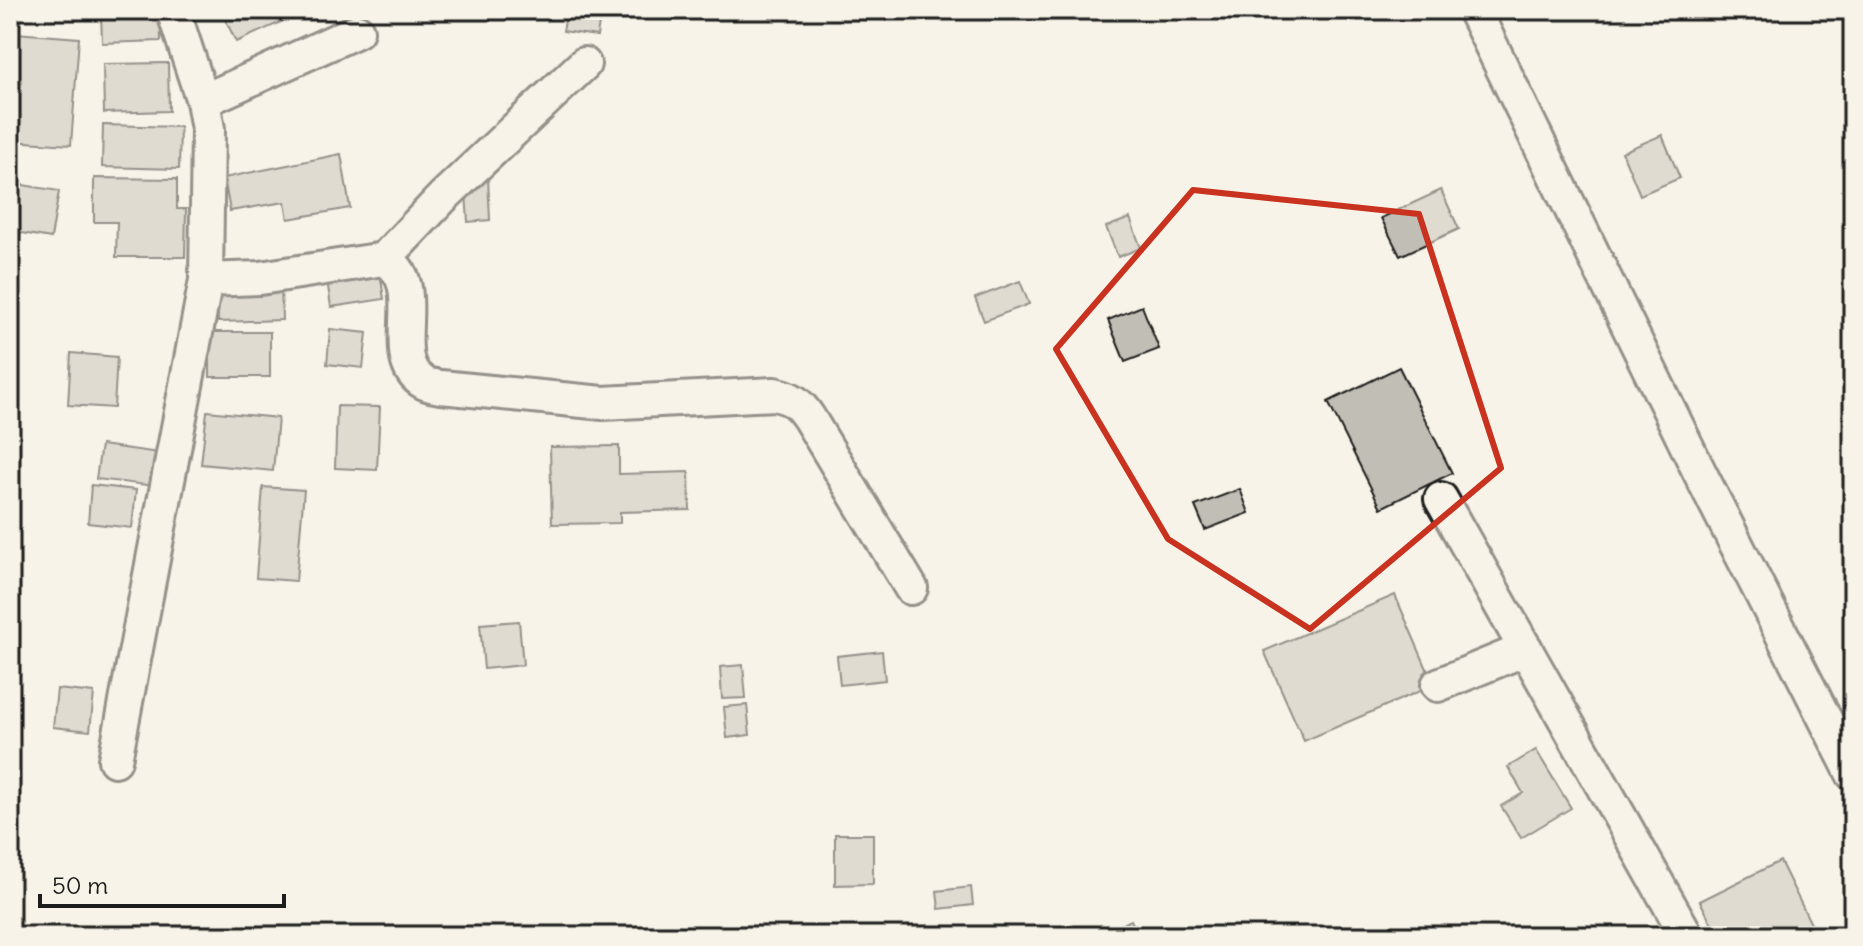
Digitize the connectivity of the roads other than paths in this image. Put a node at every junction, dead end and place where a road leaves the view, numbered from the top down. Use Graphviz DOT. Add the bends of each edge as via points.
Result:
graph roads {
  1 [pos="173,10"];
  2 [pos="1474,10"];
  3 [pos="357,31"];
  4 [pos="584,64"];
  5 [pos="203,101"];
  6 [pos="384,259"];
  7 [pos="206,280"];
  8 [pos="1441,499"];
  9 [pos="911,588"];
  10 [pos="1526,649"];
  11 [pos="1438,685"];
  12 [pos="115,760"];
  13 [pos="1853,774"];
  14 [pos="1687,936"];
  1 -- 5 [label="street"];
  2 -- 13 [label="street"];
  3 -- 5 [label="street"];
  4 -- 6 [label="street"];
  5 -- 7 [label="street" via="208,129"];
  6 -- 7 [label="street" via="260,278"];
  6 -- 9 [label="street" via="402,274 407,357 423,383 603,403 774,394 792,398"];
  7 -- 12 [label="street"];
  8 -- 10 [label="street"];
  10 -- 11 [label="street"];
  10 -- 14 [label="street"];
}
